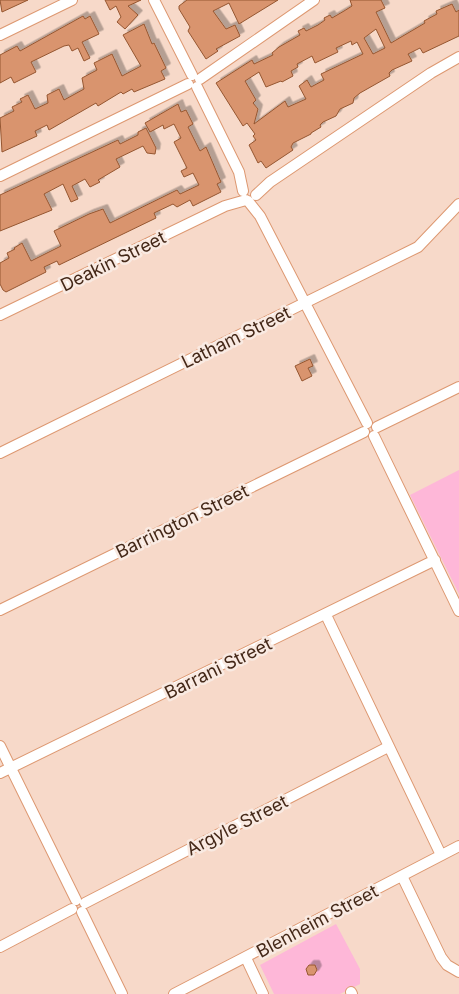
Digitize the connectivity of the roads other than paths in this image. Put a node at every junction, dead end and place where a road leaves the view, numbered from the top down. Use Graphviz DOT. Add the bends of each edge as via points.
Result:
graph roads {
  1 [pos="72,0"];
  2 [pos="154,0"];
  3 [pos="314,0"];
  4 [pos="0,35"];
  5 [pos="459,57"];
  6 [pos="194,81"];
  7 [pos="0,176"];
  8 [pos="250,194"];
  9 [pos="459,204"];
  10 [pos="304,304"];
  11 [pos="0,316"];
  12 [pos="459,387"];
  13 [pos="371,429"];
  14 [pos="0,453"];
  15 [pos="435,560"];
  16 [pos="0,610"];
  17 [pos="459,611"];
  18 [pos="326,615"];
  19 [pos="0,746"];
  20 [pos="388,746"];
  21 [pos="10,768"];
  22 [pos="0,773"];
  23 [pos="459,846"];
  24 [pos="441,855"];
  25 [pos="402,876"];
  26 [pos="79,906"];
  27 [pos="0,947"];
  28 [pos="246,958"];
  29 [pos="459,972"];
  30 [pos="122,994"];
  31 [pos="174,994"];
  32 [pos="263,994"];
  1 -- 4 [label="street"];
  2 -- 6 [label="street"];
  3 -- 6 [label="street"];
  5 -- 8 [label="street, Deakin Street"];
  6 -- 7 [label="street"];
  6 -- 8 [label="street"];
  8 -- 10 [label="street"];
  8 -- 11 [label="street, Deakin Street"];
  9 -- 10 [label="street, Latham Street" via="418,247"];
  10 -- 13 [label="street"];
  10 -- 14 [label="street, Latham Street"];
  12 -- 13 [label="street, Barrington Street"];
  13 -- 15 [label="street"];
  13 -- 16 [label="street, Barrington Street"];
  15 -- 17 [label="street"];
  15 -- 18 [label="street, Barrani Street"];
  18 -- 20 [label="street"];
  18 -- 21 [label="street, Barrani Street"];
  19 -- 21 [label="street"];
  20 -- 24 [label="street"];
  20 -- 26 [label="street, Argyle Street"];
  21 -- 22 [label="street, Barrani Street"];
  21 -- 26 [label="street"];
  23 -- 24 [label="street, Blenheim Street"];
  24 -- 25 [label="street, Blenheim Street"];
  25 -- 28 [label="street, Blenheim Street"];
  25 -- 29 [label="street" via="441,957"];
  26 -- 27 [label="street, Argyle Street"];
  26 -- 30 [label="street"];
  28 -- 31 [label="street, Blenheim Street"];
  28 -- 32 [label="street"];
}
